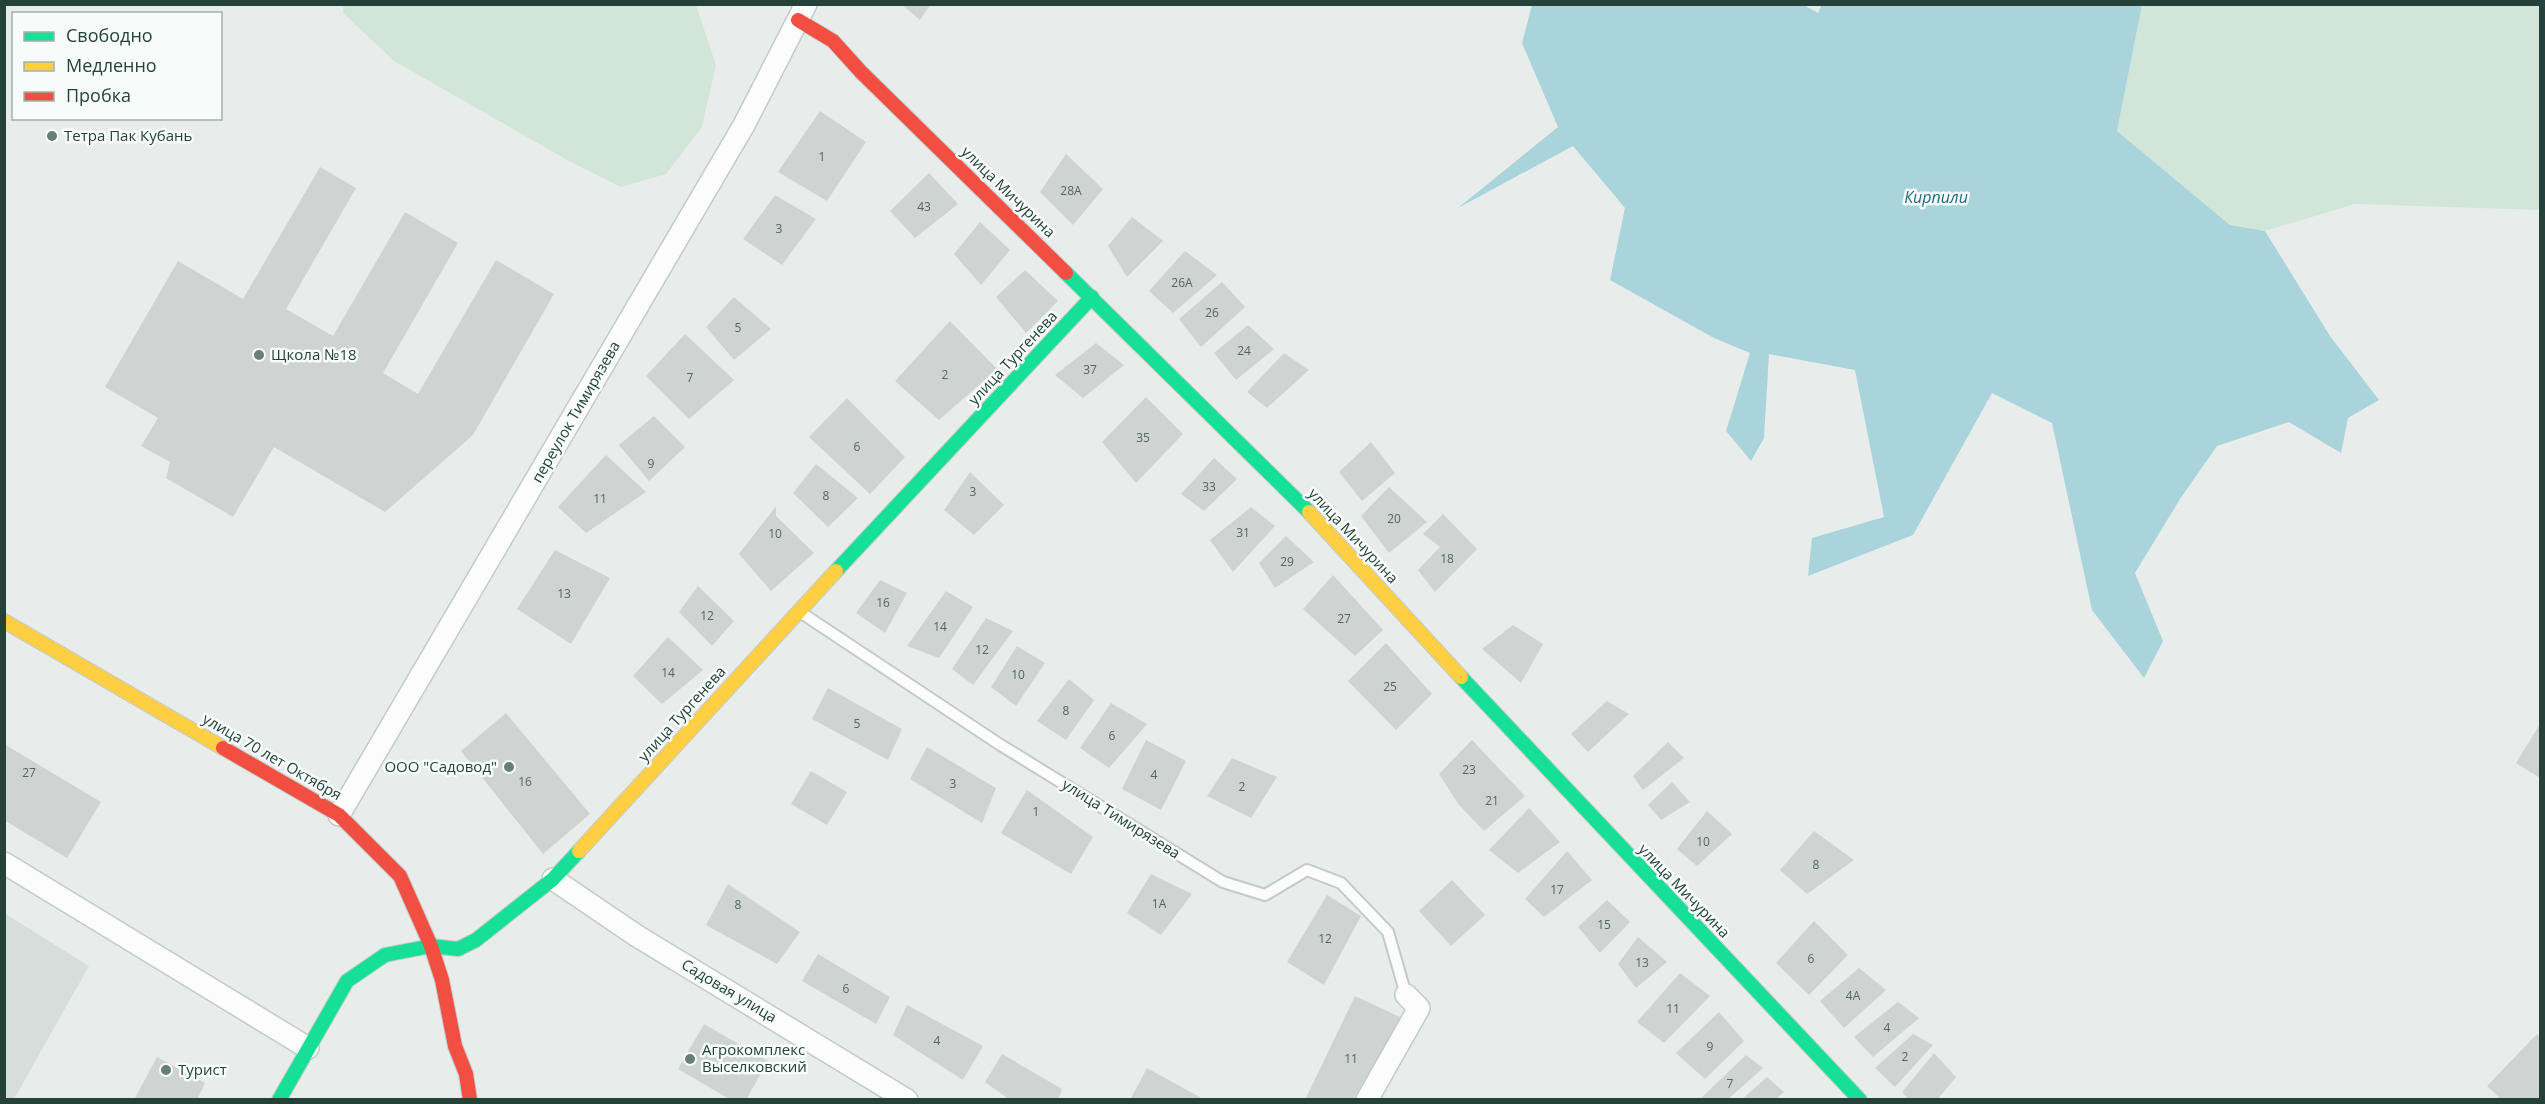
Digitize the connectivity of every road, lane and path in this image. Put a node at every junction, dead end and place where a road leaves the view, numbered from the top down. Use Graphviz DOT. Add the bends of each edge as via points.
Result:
graph roads {
  1 [pos="802,12"];
  2 [pos="1092,297"];
  3 [pos="799,610"];
  4 [pos="4,621"];
  5 [pos="339,815"];
  6 [pos="4,863"];
  7 [pos="553,879"];
  8 [pos="431,946"];
  9 [pos="1406,995"];
  10 [pos="308,1048"];
  11 [pos="279,1100"];
  12 [pos="470,1100"];
  13 [pos="907,1100"];
  14 [pos="1367,1100"];
  15 [pos="1860,1100"];
  1 -- 2 [label="street, улица Мичурина"];
  1 -- 5 [label="street, переулок Тимирязева" via="744,125"];
  2 -- 3 [label="street, улица Тургенева"];
  2 -- 15 [label="street, улица Мичурина" via="1298,500"];
  3 -- 7 [label="street, улица Тургенева"];
  3 -- 9 [label="lane, улица Тимирязева" via="999,744 1223,882 1265,895 1307,870 1341,883 1388,932"];
  4 -- 5 [label="street, улица 70 лет Октября"];
  5 -- 8 [label="street, улица 70 лет Октября" via="400,876"];
  6 -- 10 [label="street"];
  7 -- 8 [label="street, улица Тургенева" via="476,940 458,949"];
  7 -- 13 [label="street, Садовая улица" via="637,936"];
  8 -- 10 [label="street, улица Тургенева" via="385,955 347,981"];
  8 -- 12 [label="street, улица 70 лет Октября"];
  9 -- 14 [label="street" via="1419,1008"];
  10 -- 11 [label="street, улица Тургенева"];
}
